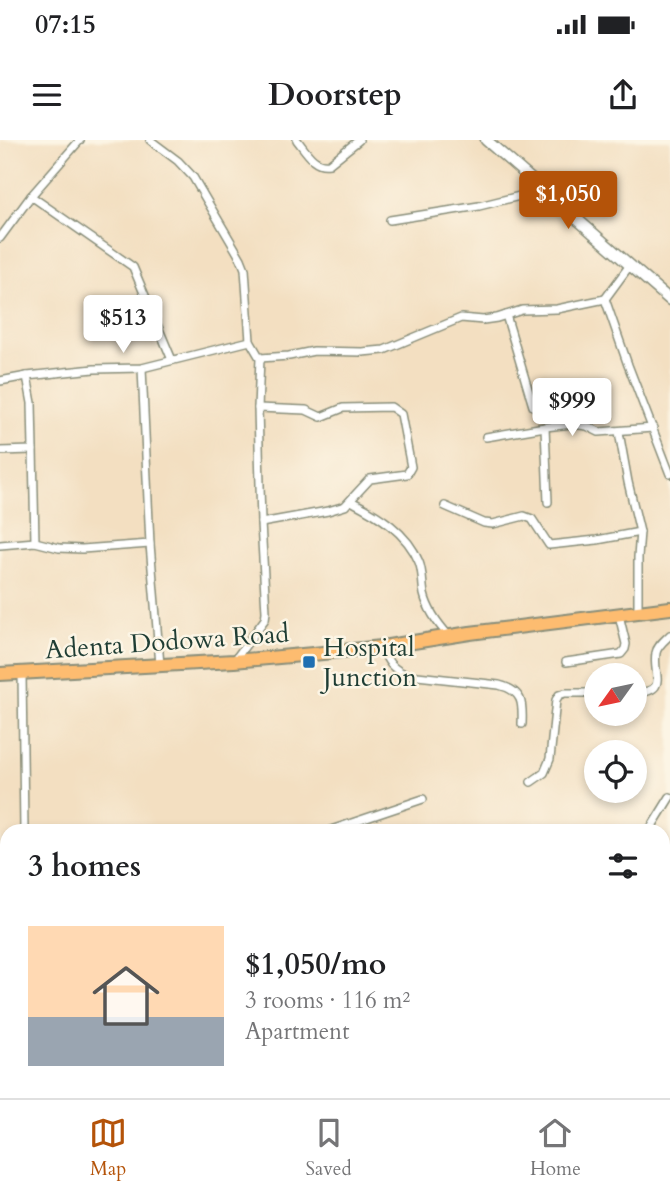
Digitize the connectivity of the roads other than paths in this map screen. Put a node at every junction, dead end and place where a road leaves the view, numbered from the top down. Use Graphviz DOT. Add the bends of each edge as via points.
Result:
graph roads {
  1 [pos="80,140"];
  2 [pos="150,140"];
  3 [pos="297,140"];
  4 [pos="359,140"];
  5 [pos="486,140"];
  6 [pos="544,190"];
  7 [pos="31,196"];
  8 [pos="390,220"];
  9 [pos="0,238"];
  10 [pos="630,265"];
  11 [pos="605,299"];
  12 [pos="670,300"];
  13 [pos="506,316"];
  14 [pos="250,341"];
  15 [pos="260,358"];
  16 [pos="172,360"];
  17 [pos="142,368"];
  18 [pos="27,376"];
  19 [pos="0,381"];
  20 [pos="533,406"];
  21 [pos="258,408"];
  22 [pos="545,427"];
  23 [pos="653,428"];
  24 [pos="619,432"];
  25 [pos="486,437"];
  26 [pos="33,450"];
  27 [pos="0,452"];
  28 [pos="670,474"];
  29 [pos="351,501"];
  30 [pos="548,502"];
  31 [pos="445,506"];
  32 [pos="261,523"];
  33 [pos="640,532"];
  34 [pos="35,542"];
  35 [pos="150,544"];
  36 [pos="0,545"];
  37 [pos="670,608"];
  38 [pos="638,612"];
  39 [pos="619,615"];
  40 [pos="670,635"];
  41 [pos="449,636"];
  42 [pos="382,647"];
  43 [pos="234,661"];
  44 [pos="566,662"];
  45 [pos="160,665"];
  46 [pos="22,673"];
  47 [pos="0,674"];
  48 [pos="648,692"];
  49 [pos="584,693"];
  50 [pos="522,724"];
  51 [pos="531,782"];
  52 [pos="670,796"];
  53 [pos="423,799"];
  54 [pos="24,824"];
  55 [pos="349,824"];
  56 [pos="653,824"];
  1 -- 7 [label="street"];
  2 -- 14 [label="street" via="193,177 241,259"];
  3 -- 4 [label="street" via="323,165"];
  5 -- 6 [label="street"];
  6 -- 8 [label="street"];
  6 -- 10 [label="street"];
  7 -- 9 [label="street"];
  7 -- 16 [label="street" via="133,267"];
  10 -- 11 [label="street"];
  10 -- 12 [label="street"];
  11 -- 13 [label="street"];
  11 -- 23 [label="street"];
  13 -- 15 [label="street" via="456,318 384,350 314,351"];
  13 -- 20 [label="street"];
  14 -- 15 [label="street"];
  14 -- 16 [label="street"];
  15 -- 21 [label="street"];
  16 -- 17 [label="street"];
  17 -- 18 [label="street"];
  17 -- 35 [label="street"];
  18 -- 19 [label="street"];
  18 -- 26 [label="street"];
  21 -- 29 [label="street" via="306,410 321,416 343,408 391,407 401,414 411,467 407,474 370,479"];
  21 -- 32 [label="street"];
  22 -- 24 [label="street" via="572,424"];
  22 -- 25 [label="street"];
  22 -- 30 [label="street"];
  23 -- 24 [label="street"];
  23 -- 28 [label="street"];
  24 -- 33 [label="street"];
  26 -- 27 [label="street"];
  26 -- 34 [label="street"];
  29 -- 32 [label="street" via="328,511"];
  29 -- 41 [label="street" via="404,537 420,565 430,610"];
  31 -- 33 [label="street" via="484,523 524,516 549,545"];
  32 -- 43 [label="street" via="265,619"];
  33 -- 38 [label="street"];
  34 -- 35 [label="street" via="82,549"];
  34 -- 36 [label="street"];
  35 -- 45 [label="street"];
  37 -- 38 [label="main road, Adenta Dodowa Road"];
  38 -- 39 [label="main road, Adenta Dodowa Road"];
  39 -- 41 [label="main road, Adenta Dodowa Road"];
  39 -- 44 [label="street" via="626,645 621,654"];
  40 -- 48 [label="street" via="655,654 660,678 657,688"];
  41 -- 42 [label="main road, Adenta Dodowa Road"];
  42 -- 43 [label="main road, Adenta Dodowa Road"];
  42 -- 50 [label="street" via="398,672 510,688 523,707"];
  43 -- 45 [label="main road, Adenta Dodowa Road"];
  45 -- 46 [label="main road, Adenta Dodowa Road"];
  46 -- 47 [label="main road, Adenta Dodowa Road"];
  46 -- 54 [label="street"];
  49 -- 51 [label="street" via="559,695 550,760 544,773"];
  52 -- 56 [label="street"];
  53 -- 55 [label="street"];
}
